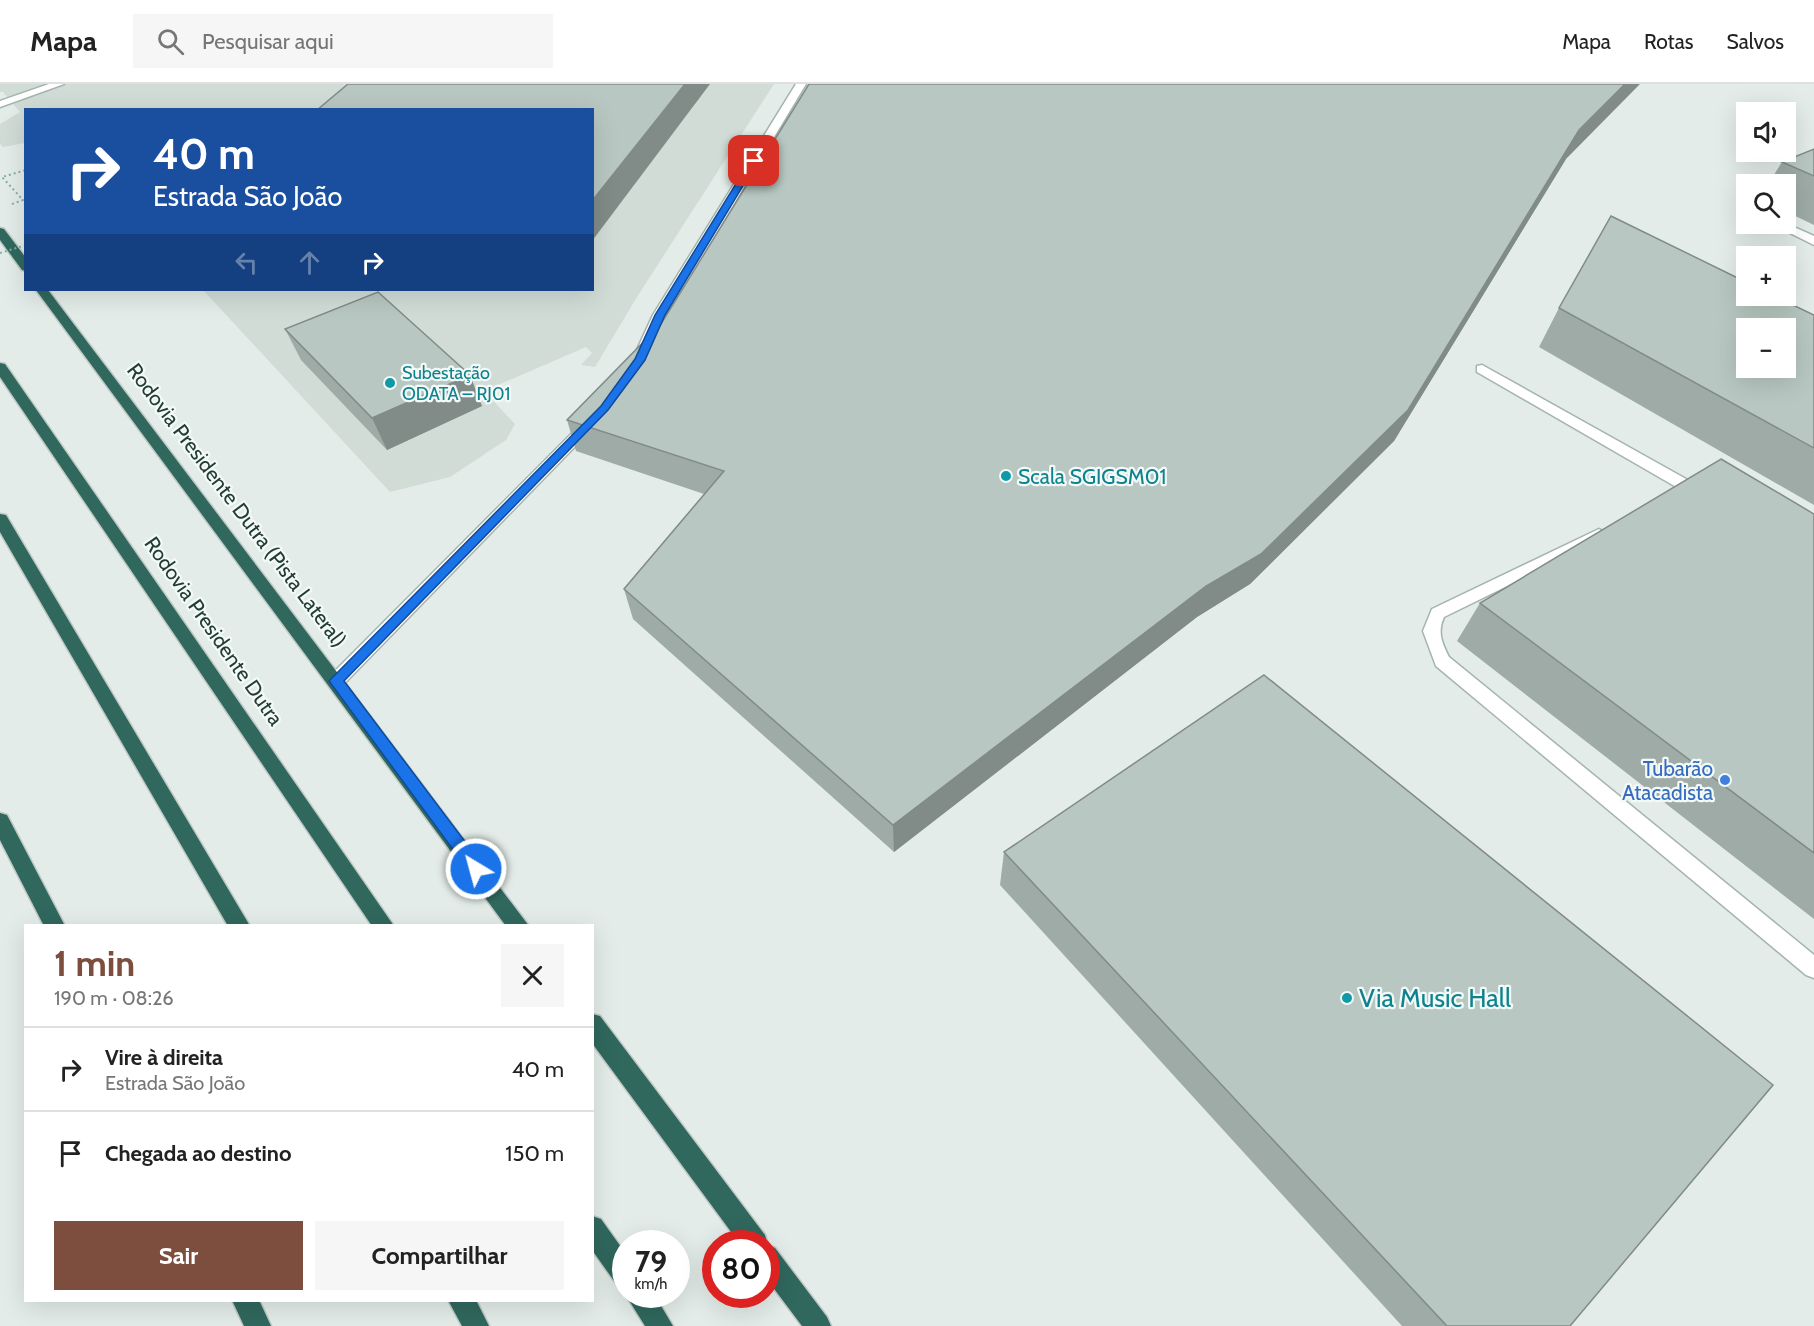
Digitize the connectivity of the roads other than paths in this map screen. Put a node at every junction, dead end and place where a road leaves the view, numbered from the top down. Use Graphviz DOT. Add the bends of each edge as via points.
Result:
graph roads {
  1 [pos="59,84"];
  2 [pos="801,84"];
  3 [pos="0,104"];
  4 [pos="0,232"];
  5 [pos="1796,232"];
  6 [pos="1814,241"];
  7 [pos="24,264"];
  8 [pos="43,291"];
  9 [pos="0,368"];
  10 [pos="1482,369"];
  11 [pos="633,370"];
  12 [pos="597,416"];
  13 [pos="1664,500"];
  14 [pos="0,519"];
  15 [pos="1617,526"];
  16 [pos="336,681"];
  17 [pos="0,821"];
  18 [pos="54,924"];
  19 [pos="239,924"];
  20 [pos="383,924"];
  21 [pos="518,924"];
  22 [pos="1814,968"];
  23 [pos="594,1027"];
  24 [pos="746,1230"];
  25 [pos="594,1231"];
  26 [pos="612,1256"];
  27 [pos="780,1276"];
  28 [pos="246,1302"];
  29 [pos="462,1302"];
  30 [pos="648,1308"];
  31 [pos="258,1326"];
  32 [pos="476,1326"];
  33 [pos="660,1326"];
  34 [pos="818,1326"];
  1 -- 3 [label="lane"];
  2 -- 11 [label="lane" via="660,315"];
  4 -- 7 [label="highway"];
  5 -- 6 [label="lane"];
  8 -- 16 [label="highway, Rodovia Presidente Dutra (Pista Lateral)" via="232,548"];
  9 -- 20 [label="highway, Rodovia Presidente Dutra"];
  10 -- 13 [label="lane" via="1695,490"];
  12 -- 16 [label="lane"];
  14 -- 19 [label="highway"];
  15 -- 22 [label="lane" via="1438,613 1430,624 1430,638 1442,661"];
  16 -- 21 [label="highway, Rodovia Presidente Dutra (Pista Lateral)"];
  17 -- 18 [label="highway"];
  23 -- 24 [label="highway"];
  25 -- 26 [label="highway"];
  27 -- 34 [label="highway"];
  28 -- 31 [label="highway"];
  29 -- 32 [label="highway"];
  30 -- 33 [label="highway"];
}
